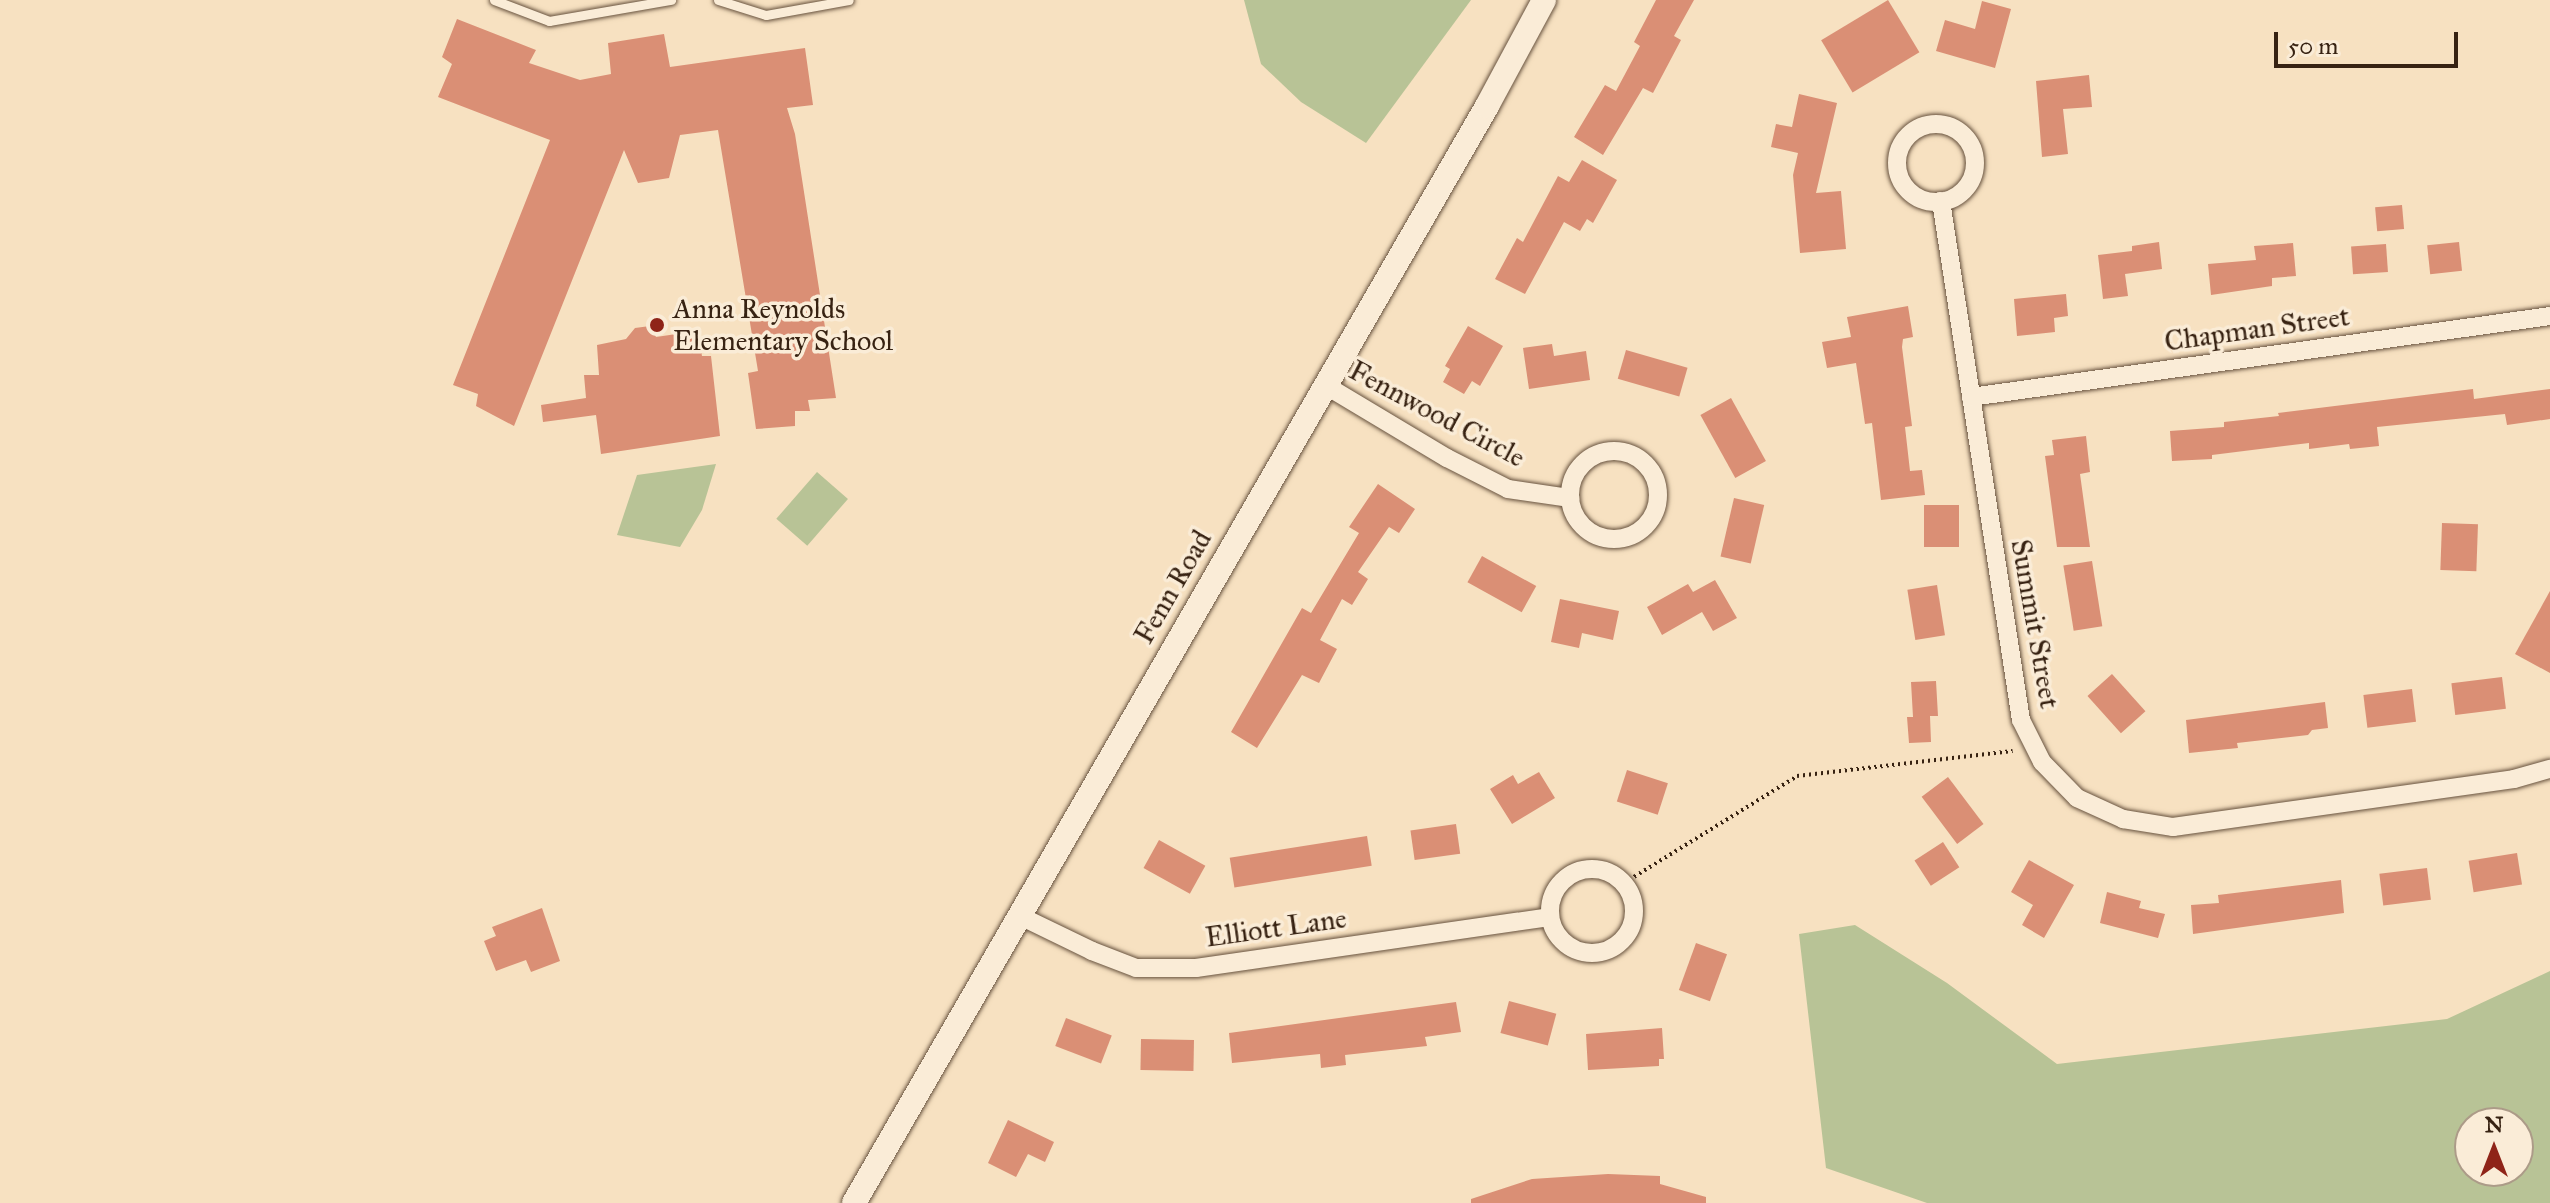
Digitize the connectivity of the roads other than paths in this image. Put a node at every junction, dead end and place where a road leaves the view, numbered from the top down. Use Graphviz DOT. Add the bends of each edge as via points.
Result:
graph roads {
  1 [pos="494,0"];
  2 [pos="671,0"];
  3 [pos="718,0"];
  4 [pos="849,0"];
  5 [pos="1544,0"];
  6 [pos="1941,201"];
  7 [pos="2550,316"];
  8 [pos="1325,385"];
  9 [pos="1971,397"];
  10 [pos="1570,498"];
  11 [pos="2550,769"];
  12 [pos="1020,916"];
  13 [pos="1549,917"];
  14 [pos="854,1203"];
  1 -- 2 [label="lane" via="549,21"];
  3 -- 4 [label="lane" via="766,15"];
  5 -- 8 [label="street, Fenn Road"];
  6 -- 6 [label="street" via="1909,192 1897,170 1908,135 1931,124 1965,137 1975,161 1968,186"];
  6 -- 9 [label="street, Summit Street"];
  7 -- 9 [label="street, Chapman Street"];
  8 -- 10 [label="street, Fennwood Circle" via="1508,489"];
  8 -- 12 [label="street, Fenn Road"];
  9 -- 11 [label="street, Summit Street" via="2018,708 2042,762 2077,798 2123,819 2173,827 2514,779"];
  10 -- 10 [label="street" via="1580,524 1604,539 1620,540 1646,526 1659,499 1651,470 1641,459 1612,451 1576,471"];
  12 -- 13 [label="street, Elliott Lane" via="1136,968 1181,968"];
  12 -- 14 [label="street, Fenn Road"];
  13 -- 13 [label="street" via="1565,944 1584,953 1604,952 1622,941 1633,923 1633,902 1624,883 1595,869 1574,872 1552,896"];
}
